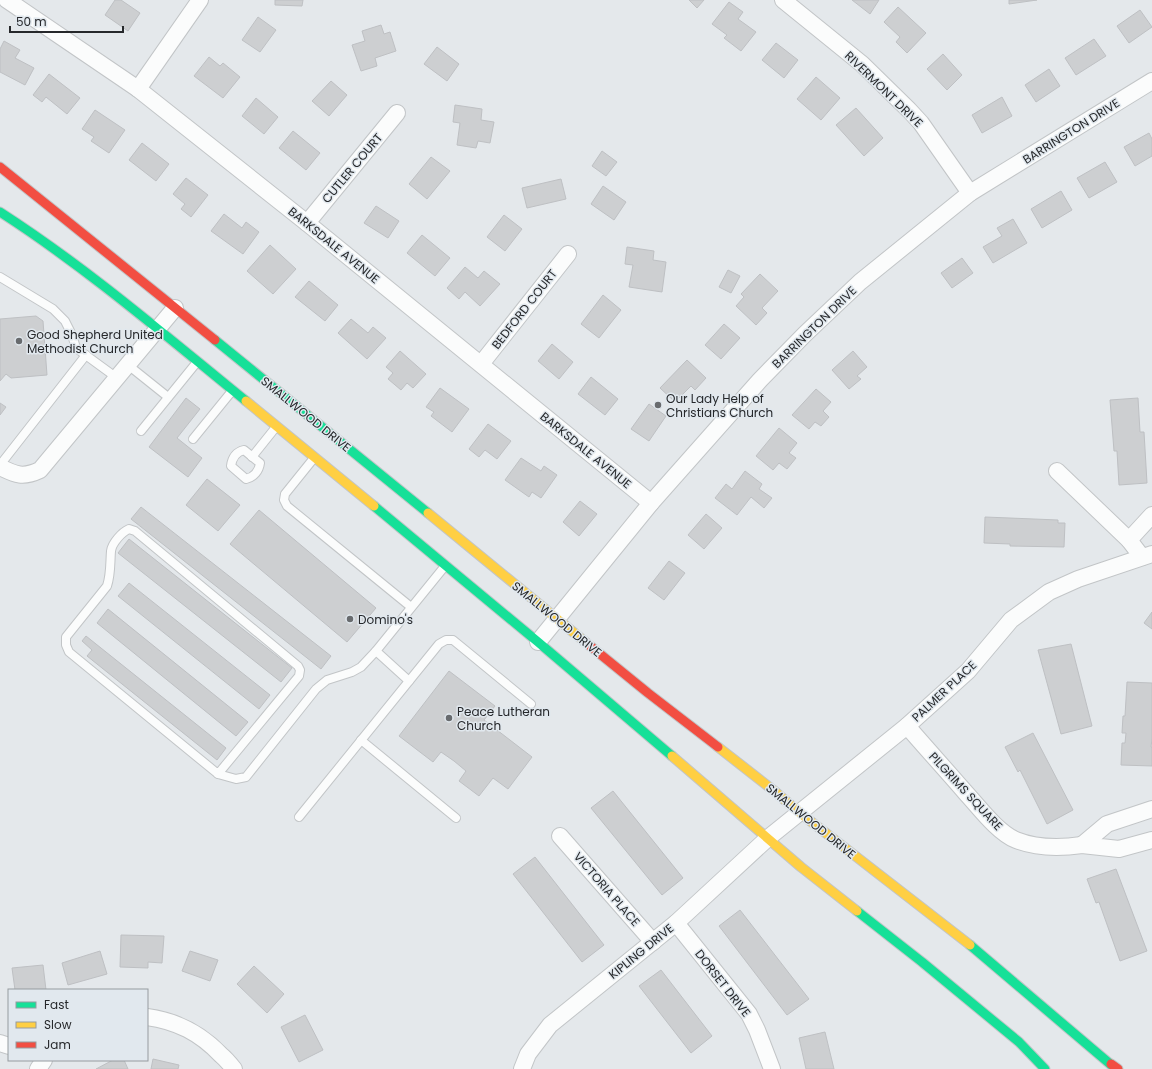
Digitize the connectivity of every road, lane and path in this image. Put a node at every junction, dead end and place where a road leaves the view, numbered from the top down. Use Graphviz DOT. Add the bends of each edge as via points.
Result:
graph roads {
  1 [pos="7,0"];
  2 [pos="200,0"];
  3 [pos="783,0"];
  4 [pos="1152,81"];
  5 [pos="138,89"];
  6 [pos="398,113"];
  7 [pos="0,167"];
  8 [pos="970,193"];
  9 [pos="0,212"];
  10 [pos="307,223"];
  11 [pos="568,254"];
  12 [pos="0,277"];
  13 [pos="175,308"];
  14 [pos="157,329"];
  15 [pos="86,355"];
  16 [pos="197,361"];
  17 [pos="481,364"];
  18 [pos="128,365"];
  19 [pos="117,378"];
  20 [pos="232,390"];
  21 [pos="168,397"];
  22 [pos="276,426"];
  23 [pos="141,431"];
  24 [pos="193,439"];
  25 [pos="252,457"];
  26 [pos="315,457"];
  27 [pos="0,466"];
  28 [pos="1057,471"];
  29 [pos="652,503"];
  30 [pos="1152,515"];
  31 [pos="1129,540"];
  32 [pos="1147,555"];
  33 [pos="445,566"];
  34 [pos="411,607"];
  35 [pos="557,619"];
  36 [pos="538,642"];
  37 [pos="376,651"];
  38 [pos="409,681"];
  39 [pos="531,704"];
  40 [pos="907,726"];
  41 [pos="361,740"];
  42 [pos="218,774"];
  43 [pos="1152,809"];
  44 [pos="800,813"];
  45 [pos="299,817"];
  46 [pos="456,818"];
  47 [pos="560,836"];
  48 [pos="768,838"];
  49 [pos="1152,840"];
  50 [pos="1082,845"];
  51 [pos="676,923"];
  52 [pos="653,942"];
  53 [pos="148,1016"];
  54 [pos="1115,1067"];
  55 [pos="234,1069"];
  56 [pos="522,1069"];
  57 [pos="772,1069"];
  58 [pos="1045,1069"];
  1 -- 5 [label="street, BARKSDALE AVENUE"];
  2 -- 5 [label="street"];
  3 -- 8 [label="street, RIVERMONT DRIVE" via="862,64 909,110"];
  4 -- 8 [label="street, BARRINGTON DRIVE"];
  5 -- 10 [label="street, BARKSDALE AVENUE"];
  6 -- 10 [label="street, CUTLER COURT"];
  7 -- 13 [label="main road, SMALLWOOD DRIVE"];
  8 -- 29 [label="street, BARRINGTON DRIVE" via="871,273 804,334"];
  9 -- 14 [label="main road" via="79,267"];
  10 -- 17 [label="street, BARKSDALE AVENUE"];
  11 -- 17 [label="street, BEDFORD COURT"];
  12 -- 15 [label="lane" via="59,314 69,328 76,348"];
  13 -- 14 [label="street"];
  13 -- 35 [label="main road, SMALLWOOD DRIVE"];
  14 -- 16 [label="main road"];
  14 -- 18 [label="street"];
  15 -- 19 [label="lane"];
  15 -- 27 [label="lane"];
  16 -- 20 [label="main road"];
  16 -- 21 [label="lane"];
  17 -- 29 [label="street, BARKSDALE AVENUE"];
  18 -- 19 [label="street"];
  18 -- 21 [label="lane"];
  19 -- 27 [label="street" via="40,470 22,476"];
  20 -- 22 [label="main road"];
  20 -- 24 [label="lane"];
  21 -- 23 [label="lane"];
  22 -- 25 [label="lane"];
  22 -- 26 [label="main road"];
  26 -- 33 [label="main road"];
  26 -- 34 [label="lane" via="285,494 287,506"];
  28 -- 31 [label="street"];
  29 -- 35 [label="street, BARRINGTON DRIVE"];
  30 -- 31 [label="street"];
  31 -- 32 [label="street"];
  32 -- 40 [label="street, PALMER PLACE" via="1049,592 1011,620 968,671"];
  33 -- 34 [label="lane"];
  33 -- 36 [label="main road"];
  34 -- 37 [label="lane"];
  35 -- 36 [label="street, BARRINGTON DRIVE"];
  35 -- 44 [label="main road, SMALLWOOD DRIVE"];
  36 -- 48 [label="main road"];
  37 -- 38 [label="lane"];
  37 -- 42 [label="lane" via="361,667 327,680 316,689 246,777 236,779"];
  38 -- 39 [label="lane" via="439,644 453,640"];
  38 -- 41 [label="lane"];
  40 -- 44 [label="street, PALMER PLACE"];
  40 -- 50 [label="street, PILGRIMS SQUARE" via="987,817 1014,839 1029,844 1069,847"];
  41 -- 45 [label="lane"];
  41 -- 46 [label="lane"];
  42 -- 42 [label="lane" via="70,652 66,645 66,636 107,586 112,547 124,532 129,530 135,531 300,670 299,676"];
  43 -- 50 [label="street" via="1107,824"];
  44 -- 48 [label="street, PALMER PLACE"];
  44 -- 54 [label="main road, SMALLWOOD DRIVE" via="968,943"];
  47 -- 52 [label="street, VICTORIA PLACE"];
  48 -- 51 [label="street, KIPLING DRIVE"];
  48 -- 58 [label="main road" via="1019,1042"];
  49 -- 50 [label="street, PILGRIMS SQUARE" via="1119,849"];
  51 -- 52 [label="street, KIPLING DRIVE"];
  51 -- 57 [label="street, DORSET DRIVE" via="749,1014"];
  52 -- 56 [label="street, KIPLING DRIVE" via="550,1025 528,1054"];
  53 -- 55 [label="street" via="183,1026 198,1034"];
}
